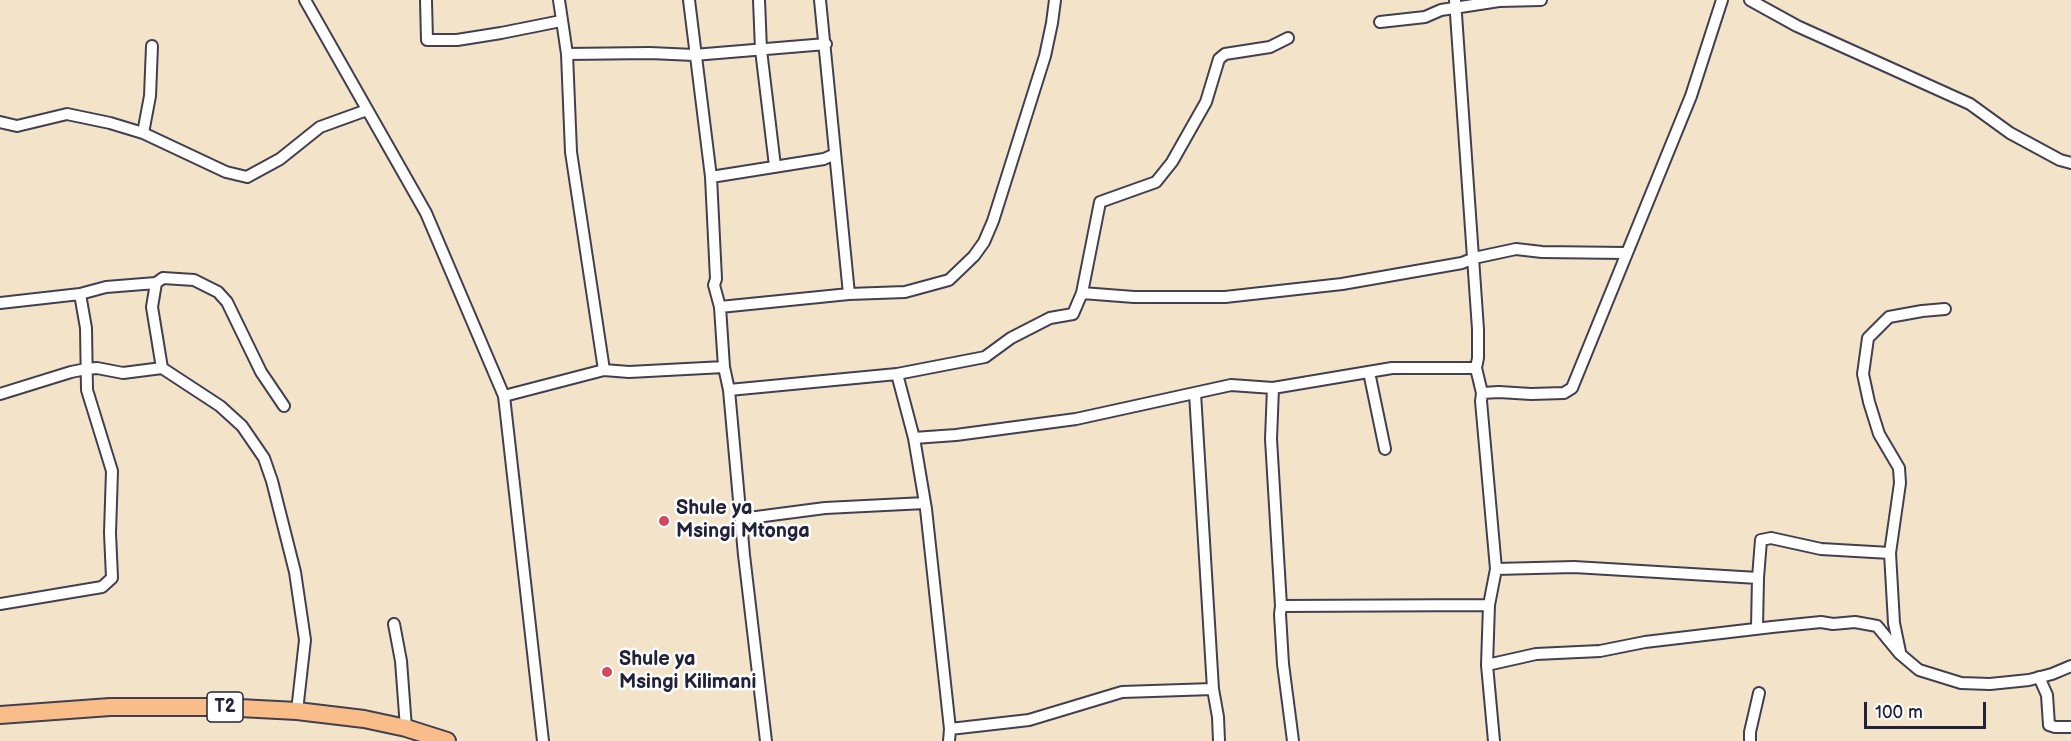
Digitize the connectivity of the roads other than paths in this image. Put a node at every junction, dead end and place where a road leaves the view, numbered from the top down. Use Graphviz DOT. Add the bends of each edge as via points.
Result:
graph roads {
  1 [pos="305,0"];
  2 [pos="426,0"];
  3 [pos="559,0"];
  4 [pos="689,0"];
  5 [pos="759,0"];
  6 [pos="820,0"];
  7 [pos="1055,0"];
  8 [pos="1541,0"];
  9 [pos="1722,0"];
  10 [pos="1750,0"];
  11 [pos="1456,4"];
  12 [pos="561,21"];
  13 [pos="1380,22"];
  14 [pos="1288,38"];
  15 [pos="826,44"];
  16 [pos="152,46"];
  17 [pos="762,50"];
  18 [pos="567,54"];
  19 [pos="694,55"];
  20 [pos="367,110"];
  21 [pos="0,122"];
  22 [pos="143,133"];
  23 [pos="835,154"];
  24 [pos="2071,163"];
  25 [pos="775,166"];
  26 [pos="711,177"];
  27 [pos="1626,253"];
  28 [pos="1474,258"];
  29 [pos="156,283"];
  30 [pos="1082,293"];
  31 [pos="80,294"];
  32 [pos="849,294"];
  33 [pos="0,303"];
  34 [pos="720,307"];
  35 [pos="1944,309"];
  36 [pos="724,367"];
  37 [pos="162,368"];
  38 [pos="1476,368"];
  39 [pos="86,369"];
  40 [pos="604,370"];
  41 [pos="1369,372"];
  42 [pos="897,374"];
  43 [pos="1273,388"];
  44 [pos="729,390"];
  45 [pos="1195,393"];
  46 [pos="1482,393"];
  47 [pos="0,394"];
  48 [pos="504,396"];
  49 [pos="284,406"];
  50 [pos="914,438"];
  51 [pos="1385,449"];
  52 [pos="925,503"];
  53 [pos="741,519"];
  54 [pos="1890,552"];
  55 [pos="1496,569"];
  56 [pos="1758,578"];
  57 [pos="0,604"];
  58 [pos="1489,605"];
  59 [pos="1281,606"];
  60 [pos="394,624"];
  61 [pos="1757,628"];
  62 [pos="1900,654"];
  63 [pos="1487,665"];
  64 [pos="2071,666"];
  65 [pos="2039,677"];
  66 [pos="1213,689"];
  67 [pos="1759,693"];
  68 [pos="297,711"];
  69 [pos="0,716"];
  70 [pos="2071,727"];
  71 [pos="406,728"];
  72 [pos="950,729"];
  73 [pos="447,741"];
  74 [pos="543,741"];
  75 [pos="766,741"];
  76 [pos="949,741"];
  77 [pos="1219,741"];
  78 [pos="1293,741"];
  79 [pos="1494,741"];
  80 [pos="1750,741"];
  1 -- 20 [label="street"];
  2 -- 12 [label="street" via="427,40 457,40"];
  3 -- 12 [label="street"];
  4 -- 19 [label="street"];
  5 -- 17 [label="street"];
  6 -- 15 [label="street"];
  7 -- 32 [label="street" via="1031,108 984,242 949,280 905,292"];
  8 -- 11 [label="street"];
  9 -- 27 [label="street" via="1691,96"];
  10 -- 24 [label="street" via="1797,26 1970,104 2010,133"];
  11 -- 13 [label="street" via="1425,16"];
  11 -- 28 [label="street"];
  12 -- 18 [label="street"];
  14 -- 30 [label="street" via="1270,47 1225,54 1219,59 1206,102 1156,182 1100,202"];
  15 -- 17 [label="street"];
  15 -- 23 [label="street"];
  16 -- 22 [label="street" via="150,96"];
  17 -- 19 [label="street"];
  17 -- 25 [label="street"];
  18 -- 19 [label="street"];
  18 -- 40 [label="street" via="571,152"];
  19 -- 26 [label="street"];
  20 -- 22 [label="street" via="320,127 280,159 247,177 226,172"];
  20 -- 48 [label="street" via="426,213"];
  21 -- 22 [label="street" via="17,126 67,114"];
  23 -- 25 [label="street"];
  23 -- 32 [label="street"];
  25 -- 26 [label="street"];
  26 -- 34 [label="street" via="714,285"];
  27 -- 28 [label="street" via="1516,249"];
  27 -- 46 [label="street" via="1572,388 1564,393"];
  28 -- 30 [label="street" via="1342,284 1225,297"];
  28 -- 38 [label="street"];
  29 -- 31 [label="street" via="106,287"];
  29 -- 37 [label="street" via="152,307"];
  29 -- 49 [label="street" via="163,278 194,280 218,292"];
  30 -- 42 [label="street" via="1073,314 1050,318 985,357"];
  31 -- 33 [label="street"];
  31 -- 39 [label="street" via="86,328"];
  32 -- 34 [label="street"];
  34 -- 36 [label="street"];
  35 -- 54 [label="street" via="1889,317 1868,338 1865,384 1879,434 1899,468"];
  36 -- 40 [label="street"];
  36 -- 44 [label="street"];
  37 -- 39 [label="street" via="123,373"];
  37 -- 68 [label="street" via="220,406 242,426 264,458 295,572 305,640"];
  38 -- 41 [label="street" via="1392,368"];
  38 -- 46 [label="street"];
  39 -- 47 [label="street"];
  39 -- 57 [label="street" via="87,390 112,471 112,578 102,587"];
  40 -- 48 [label="street"];
  41 -- 43 [label="street"];
  41 -- 51 [label="street"];
  42 -- 44 [label="street"];
  42 -- 50 [label="street"];
  43 -- 45 [label="street" via="1231,385"];
  43 -- 59 [label="street" via="1271,439"];
  44 -- 53 [label="street"];
  45 -- 50 [label="street" via="1076,419"];
  45 -- 66 [label="street"];
  46 -- 55 [label="street"];
  48 -- 74 [label="street"];
  50 -- 52 [label="street"];
  52 -- 53 [label="street" via="825,508"];
  52 -- 72 [label="street"];
  53 -- 75 [label="street"];
  54 -- 56 [label="street" via="1821,549 1771,538 1761,540"];
  54 -- 62 [label="street"];
  55 -- 56 [label="street" via="1574,567"];
  55 -- 58 [label="street"];
  56 -- 61 [label="street"];
  58 -- 59 [label="street"];
  58 -- 63 [label="street"];
  59 -- 78 [label="street" via="1283,664"];
  60 -- 71 [label="street"];
  61 -- 62 [label="street" via="1855,622 1877,626"];
  61 -- 63 [label="street" via="1600,651 1536,654"];
  62 -- 65 [label="street" via="1919,670 1961,683 1990,684"];
  63 -- 79 [label="street"];
  64 -- 65 [label="street"];
  65 -- 70 [label="street" via="2047,695 2049,725"];
  66 -- 72 [label="street" via="1122,692 1029,720"];
  66 -- 77 [label="street"];
  67 -- 80 [label="street"];
  68 -- 69 [label="highway, T2" via="110,708"];
  68 -- 71 [label="highway, T2"];
  71 -- 73 [label="highway, T2"];
  72 -- 76 [label="street"];
}
